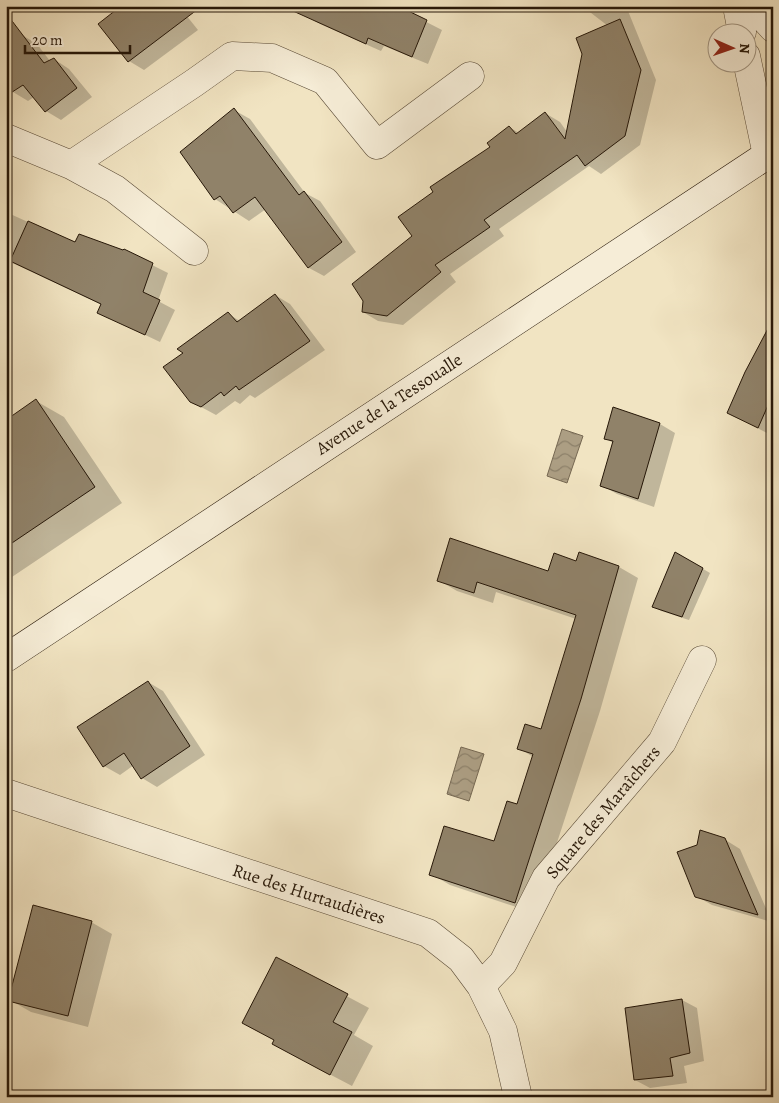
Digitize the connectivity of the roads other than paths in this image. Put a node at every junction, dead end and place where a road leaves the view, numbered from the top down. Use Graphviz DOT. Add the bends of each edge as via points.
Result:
graph roads {
  1 [pos="736,6"];
  2 [pos="753,6"];
  3 [pos="740,22"];
  4 [pos="773,28"];
  5 [pos="750,72"];
  6 [pos="470,76"];
  7 [pos="6,138"];
  8 [pos="770,153"];
  9 [pos="71,165"];
  10 [pos="194,251"];
  11 [pos="6,658"];
  12 [pos="702,660"];
  13 [pos="6,793"];
  14 [pos="482,986"];
  15 [pos="518,1097"];
  1 -- 3 [label="street"];
  2 -- 4 [label="street"];
  5 -- 8 [label="street"];
  6 -- 9 [label="street" via="377,144 325,81 272,58 232,56"];
  7 -- 9 [label="street"];
  8 -- 11 [label="street, Avenue de la Tessoualle"];
  9 -- 10 [label="street" via="114,189"];
  12 -- 14 [label="street, Square des Maraîchers" via="662,742 546,878 503,963"];
  13 -- 14 [label="street, Rue des Hurtaudières" via="428,933 461,960"];
  14 -- 15 [label="street, Rue des Hurtaudières" via="503,1031"];
}
